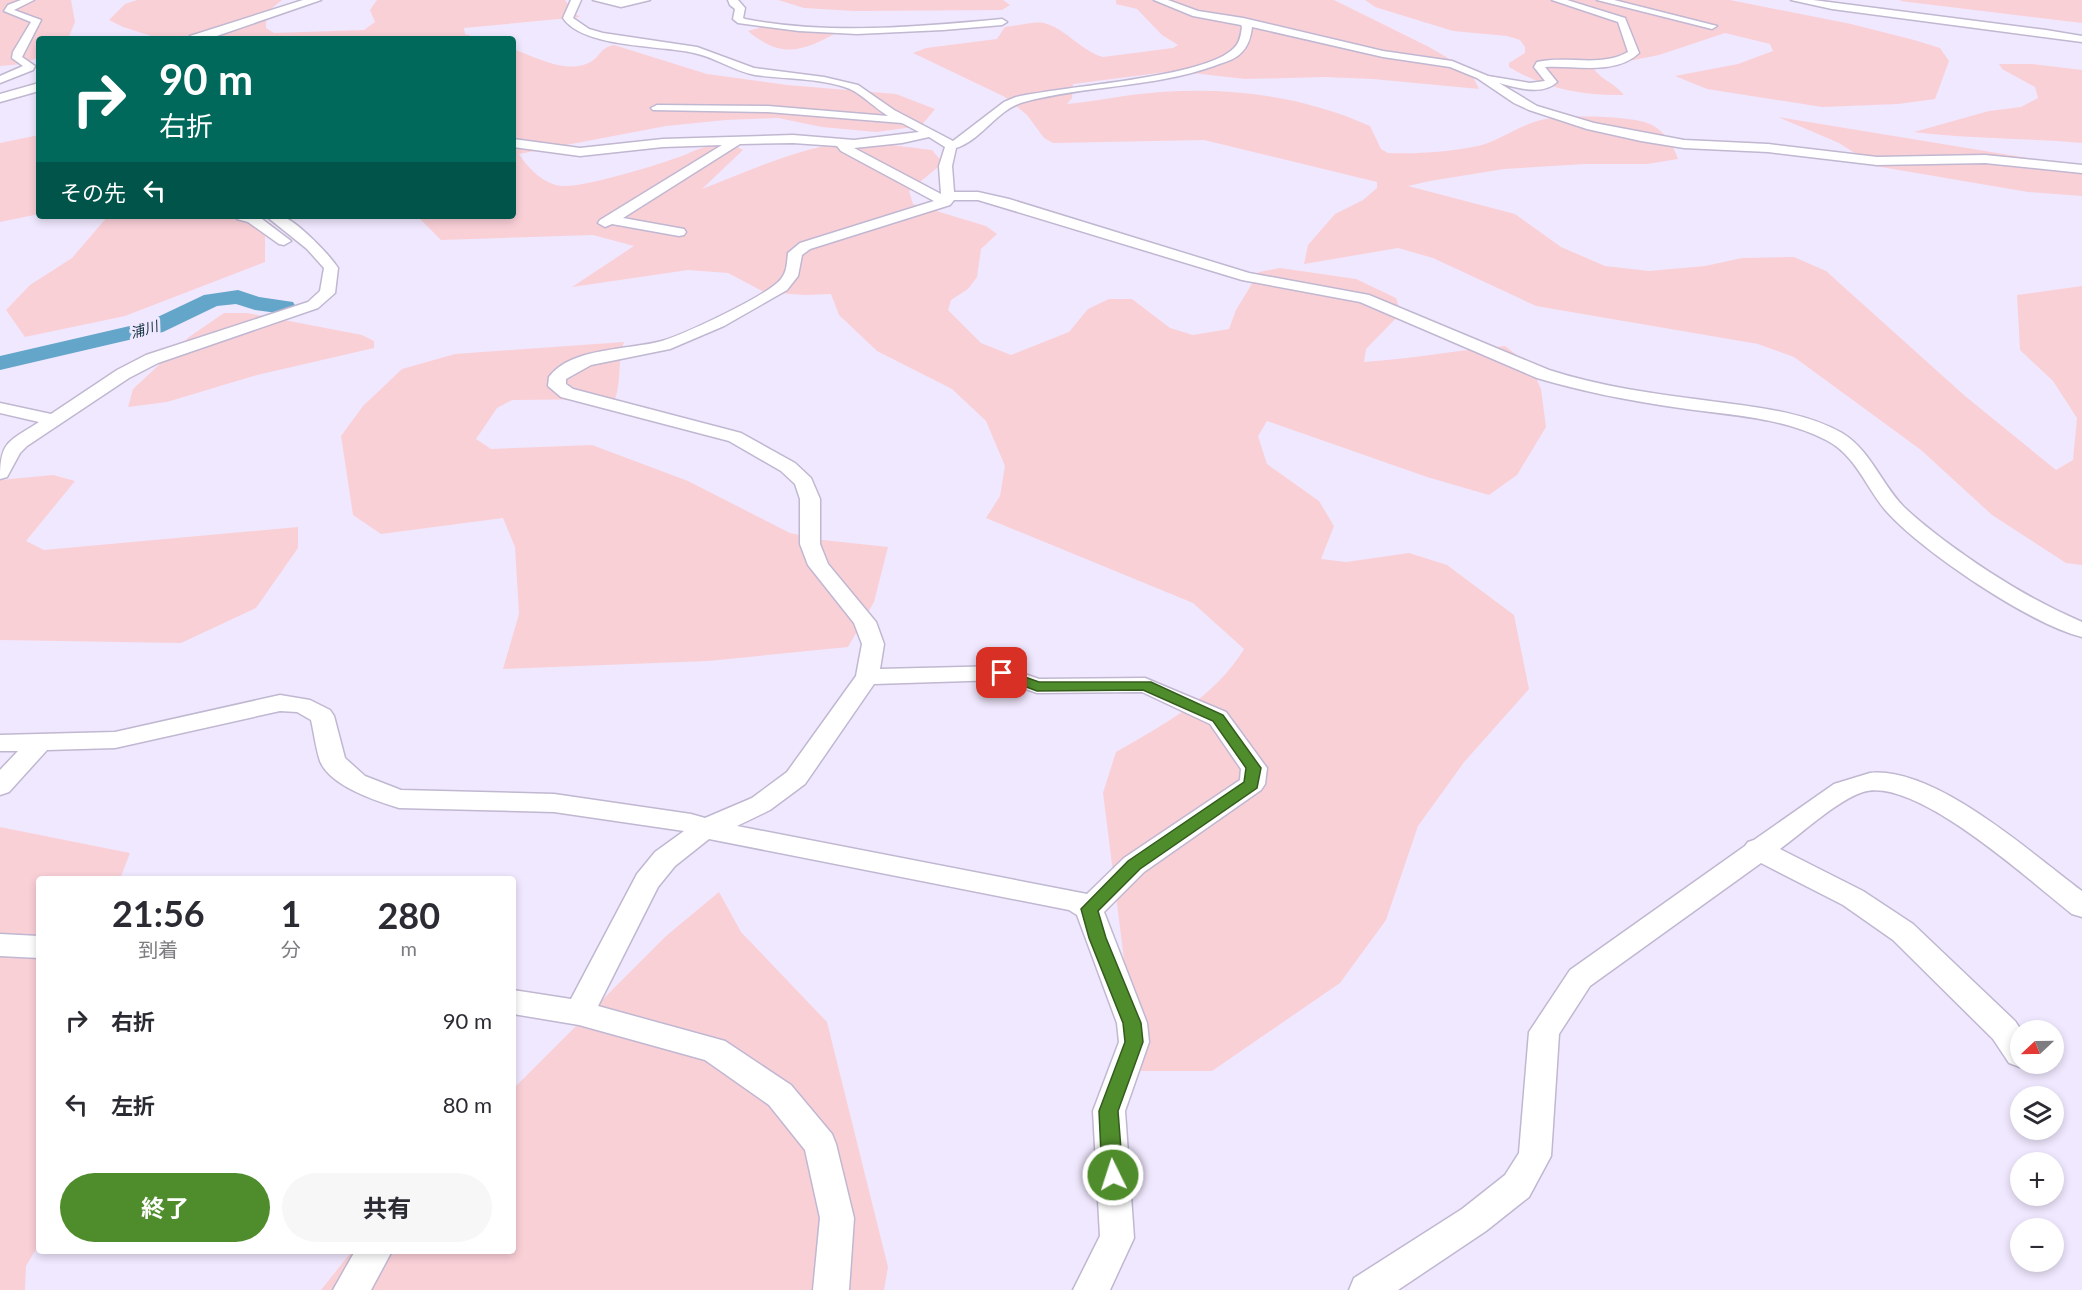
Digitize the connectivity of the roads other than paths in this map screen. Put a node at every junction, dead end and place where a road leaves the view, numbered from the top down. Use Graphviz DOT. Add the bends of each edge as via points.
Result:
graph roads {
  1 [pos="29,0"];
  2 [pos="315,0"];
  3 [pos="576,0"];
  4 [pos="598,0"];
  5 [pos="645,0"];
  6 [pos="733,0"];
  7 [pos="1159,0"];
  8 [pos="1557,0"];
  9 [pos="1600,0"];
  10 [pos="1796,0"];
  11 [pos="1243,21"];
  12 [pos="1002,22"];
  13 [pos="1712,26"];
  14 [pos="204,36"];
  15 [pos="2082,39"];
  16 [pos="1481,76"];
  17 [pos="0,80"];
  18 [pos="36,88"];
  19 [pos="0,98"];
  20 [pos="657,108"];
  21 [pos="908,121"];
  22 [pos="930,133"];
  23 [pos="736,141"];
  24 [pos="516,142"];
  25 [pos="842,144"];
  26 [pos="951,146"];
  27 [pos="2082,169"];
  28 [pos="946,199"];
  29 [pos="253,219"];
  30 [pos="277,219"];
  31 [pos="679,231"];
  32 [pos="331,268"];
  33 [pos="0,408"];
  34 [pos="52,420"];
  35 [pos="0,474"];
  36 [pos="2082,630"];
  37 [pos="867,677"];
  38 [pos="0,743"];
  39 [pos="39,743"];
  40 [pos="0,786"];
  41 [pos="705,829"];
  42 [pos="1757,849"];
  43 [pos="2082,906"];
  44 [pos="1089,909"];
  45 [pos="0,945"];
  46 [pos="36,947"];
  47 [pos="516,1002"];
  48 [pos="579,1013"];
  49 [pos="2010,1039"];
  50 [pos="373,1254"];
  51 [pos="351,1290"];
  52 [pos="831,1290"];
  53 [pos="1091,1290"];
  54 [pos="1367,1290"];
  1 -- 17 [label="street" via="9,11 36,20 17,58 29,69"];
  2 -- 14 [label="main road"];
  3 -- 21 [label="street" via="568,18 585,31 697,50 767,74 843,84"];
  4 -- 5 [label="street" via="621,4"];
  6 -- 12 [label="street" via="740,8 738,19 789,28 884,32"];
  7 -- 11 [label="street" via="1196,14"];
  8 -- 16 [label="street" via="1622,20 1634,53 1626,59 1587,65 1541,64 1539,68 1552,82 1547,84 1521,85"];
  9 -- 13 [label="street"];
  10 -- 15 [label="street"];
  11 -- 16 [label="street" via="1383,54 1452,64"];
  11 -- 26 [label="street" via="1248,27 1243,45 1227,58 1135,82 1020,99"];
  16 -- 27 [label="street" via="1518,101 1548,114 1673,143 1768,148 1877,161 1985,159"];
  18 -- 19 [label="main road"];
  20 -- 21 [label="street" via="768,109"];
  21 -- 22 [label="street"];
  22 -- 25 [label="street"];
  22 -- 26 [label="street"];
  23 -- 24 [label="street" via="663,143 580,152"];
  23 -- 25 [label="street" via="793,139"];
  23 -- 31 [label="street" via="608,221"];
  25 -- 28 [label="street"];
  26 -- 28 [label="street" via="945,166"];
  28 -- 36 [label="street" via="978,196 1004,202 1247,278 1364,298 1571,383 1771,416 1821,431 1838,438 1858,456 1895,508 1914,526 2014,599"];
  28 -- 37 [label="street" via="805,246 795,253 791,278 782,287 683,340 588,360 558,377 557,386 567,393 735,437 788,467 804,482 810,498 810,544 818,565 865,622 873,644"];
  29 -- 32 [label="street" via="323,268"];
  30 -- 32 [label="street" via="310,244"];
  32 -- 34 [label="street" via="327,293 313,305 152,359"];
  33 -- 34 [label="street"];
  34 -- 35 [label="street" via="12,450"];
  37 -- 41 [label="street" via="796,778 761,804"];
  37 -- 44 [label="street" via="1002,673 1037,686 1146,685 1218,718 1254,768 1252,784 1134,865"];
  38 -- 39 [label="street"];
  39 -- 40 [label="street"];
  39 -- 41 [label="street" via="115,740 280,703 302,705 322,716 333,762 357,782 399,799 554,803 691,823"];
  41 -- 44 [label="street" via="1076,901"];
  41 -- 48 [label="street" via="665,858 647,881"];
  42 -- 43 [label="street" via="1843,790 1866,782 1886,781 1914,789 1961,816"];
  42 -- 49 [label="street" via="1853,898 1903,932"];
  42 -- 54 [label="street" via="1580,978 1544,1032 1535,1156 1516,1186 1474,1220"];
  44 -- 53 [label="street" via="1132,1023 1134,1042 1108,1111 1117,1238"];
  45 -- 46 [label="street"];
  47 -- 48 [label="street"];
  48 -- 52 [label="street" via="714,1050 780,1095 820,1144 837,1218"];
  50 -- 51 [label="street"];
}
